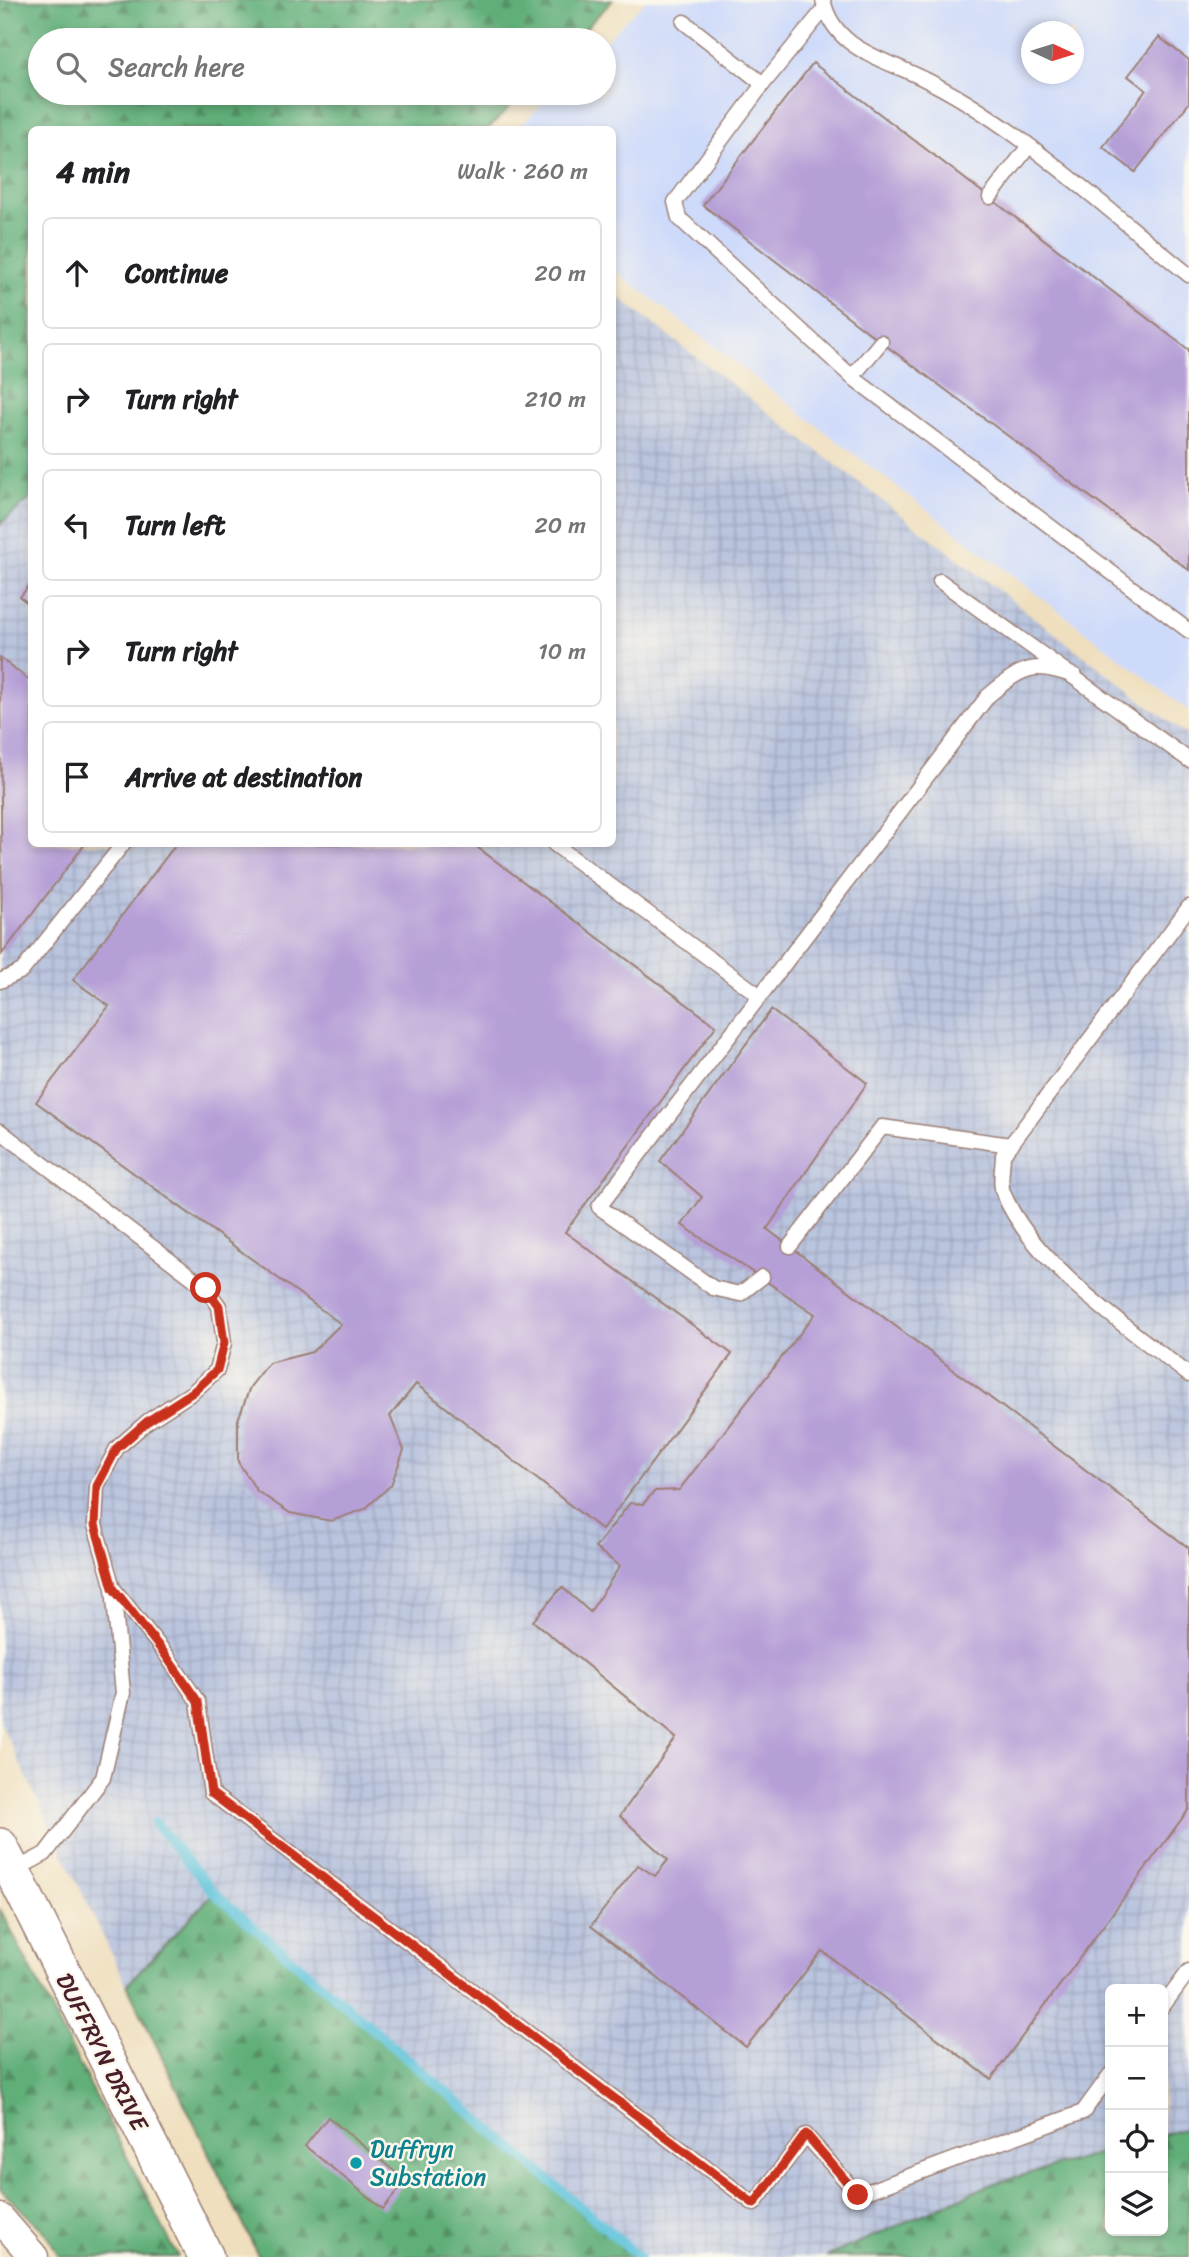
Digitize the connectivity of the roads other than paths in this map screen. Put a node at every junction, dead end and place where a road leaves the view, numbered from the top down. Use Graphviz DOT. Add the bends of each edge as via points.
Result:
graph roads {
  1 [pos="824,4"];
  2 [pos="684,22"];
  3 [pos="763,84"];
  4 [pos="1028,146"];
  5 [pos="990,197"];
  6 [pos="1189,275"];
  7 [pos="880,342"];
  8 [pos="852,377"];
  9 [pos="940,581"];
  10 [pos="1189,631"];
  11 [pos="1074,676"];
  12 [pos="1189,760"];
  13 [pos="120,847"];
  14 [pos="558,847"];
  15 [pos="1189,907"];
  16 [pos="0,981"];
  17 [pos="760,996"];
  18 [pos="0,1130"];
  19 [pos="1011,1145"];
  20 [pos="790,1246"];
  21 [pos="762,1276"];
  22 [pos="1189,1375"];
  23 [pos="113,1588"];
  24 [pos="7,1859"];
  25 [pos="1189,1971"];
  26 [pos="1168,1999"];
  27 [pos="1105,2083"];
  28 [pos="0,2218"];
  29 [pos="34,2257"];
  30 [pos="206,2257"];
  1 -- 3 [label="lane"];
  1 -- 4 [label="lane" via="844,41 962,98"];
  2 -- 3 [label="lane"];
  3 -- 8 [label="lane" via="675,202 679,218"];
  4 -- 5 [label="lane"];
  4 -- 6 [label="lane"];
  7 -- 8 [label="lane"];
  8 -- 10 [label="lane"];
  9 -- 11 [label="lane"];
  11 -- 12 [label="lane"];
  11 -- 17 [label="lane" via="1044,665 1014,674 988,696"];
  13 -- 16 [label="lane" via="22,971"];
  14 -- 17 [label="lane"];
  15 -- 19 [label="lane"];
  17 -- 21 [label="lane" via="600,1206 713,1288 740,1294"];
  18 -- 23 [label="lane" via="206,1288 219,1306 224,1343 217,1370 117,1448 97,1486 95,1525"];
  19 -- 20 [label="lane" via="882,1127"];
  19 -- 22 [label="lane" via="1003,1155 1002,1190 1024,1228 1083,1293"];
  23 -- 24 [label="lane" via="122,1693 103,1778 45,1854"];
  23 -- 27 [label="lane" via="198,1702 211,1793 754,2204 806,2134 858,2195 1083,2112"];
  24 -- 30 [label="street, DUFFRYN DRIVE"];
  25 -- 26 [label="lane"];
  28 -- 29 [label="street"];
}
